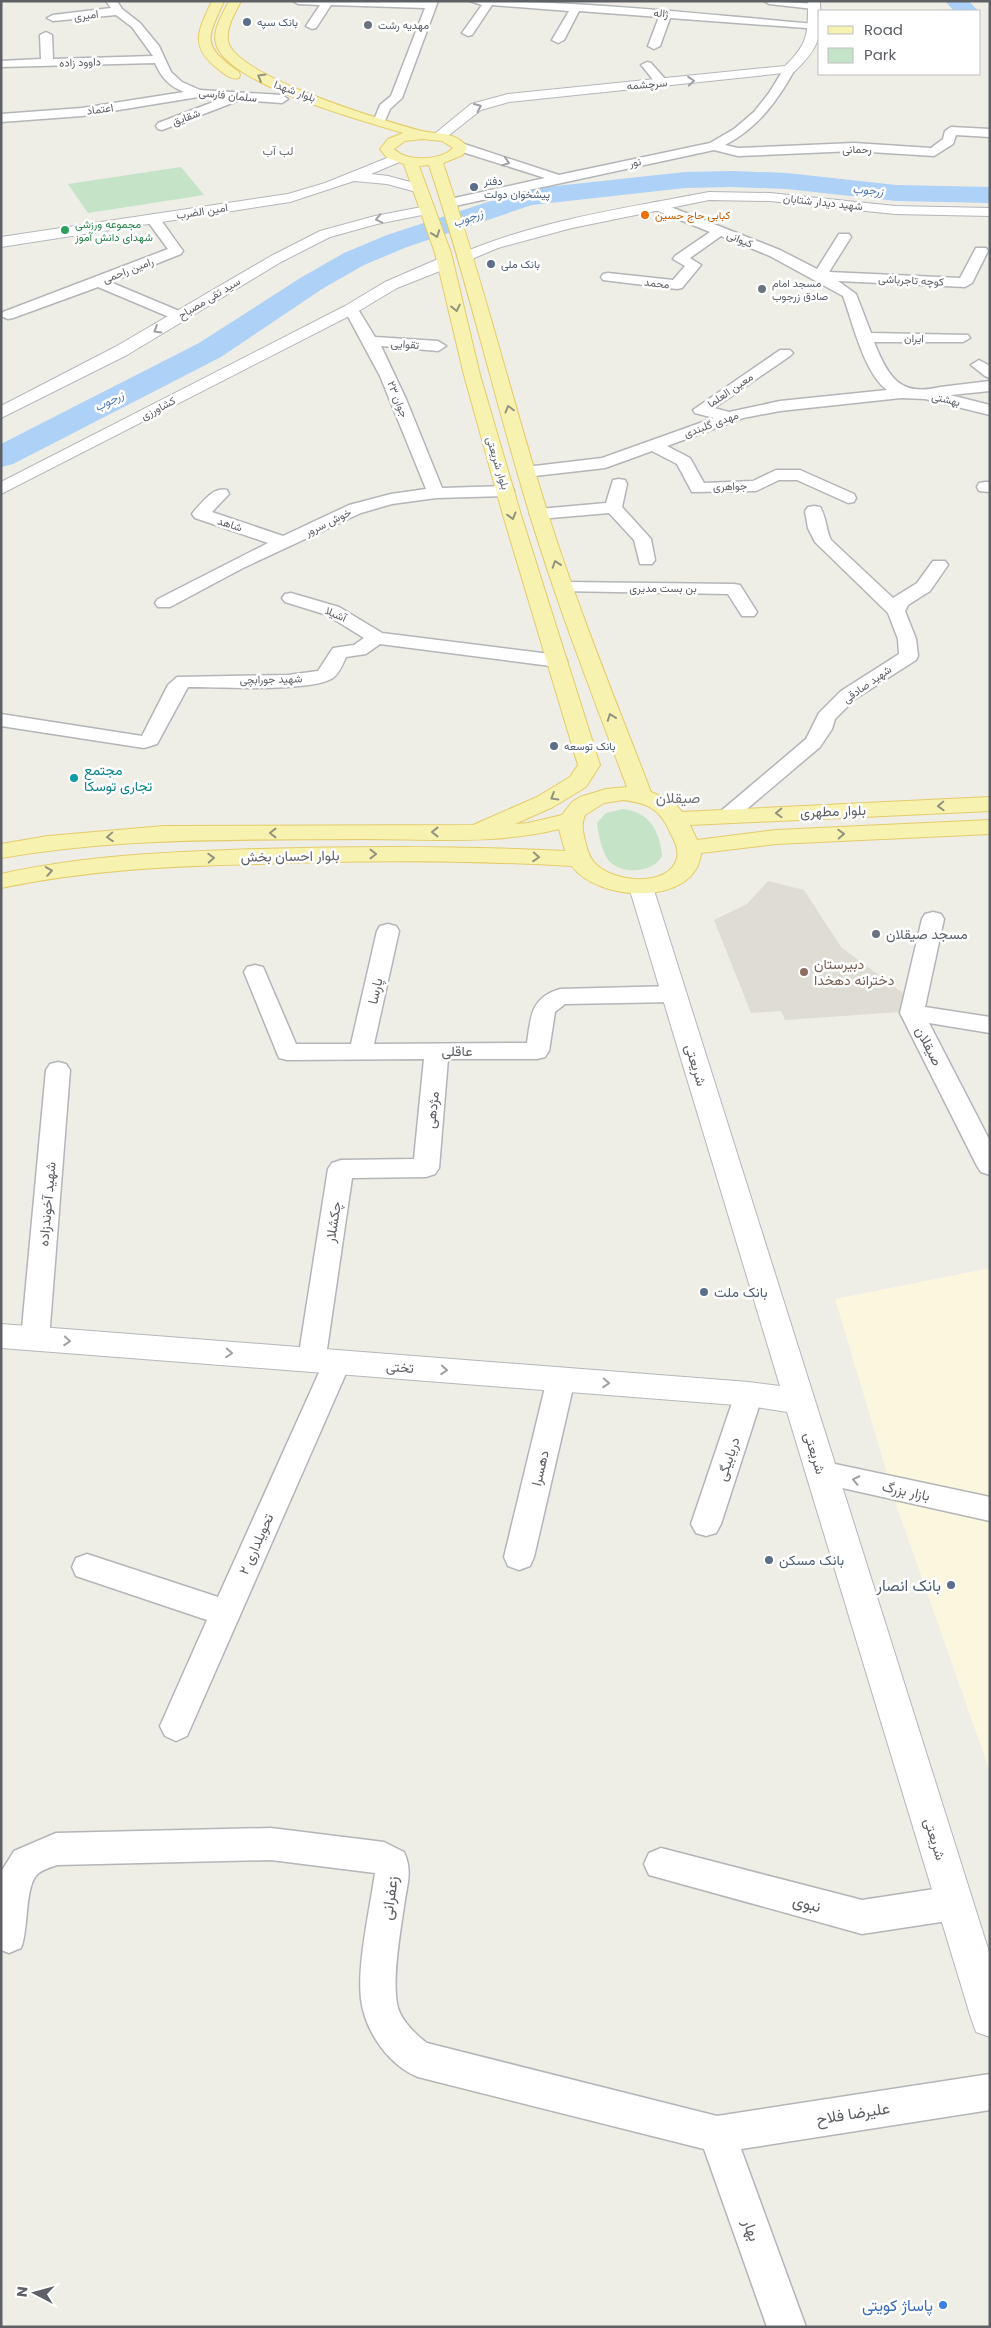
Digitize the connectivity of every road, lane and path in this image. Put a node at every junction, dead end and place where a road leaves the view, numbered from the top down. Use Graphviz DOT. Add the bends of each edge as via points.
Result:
graph roads {
  1 [pos="218,1"];
  2 [pos="235,1"];
  3 [pos="298,1"];
  4 [pos="475,1"];
  5 [pos="769,1"];
  6 [pos="328,2"];
  7 [pos="488,2"];
  8 [pos="432,3"];
  9 [pos="814,4"];
  10 [pos="115,6"];
  11 [pos="576,7"];
  12 [pos="666,14"];
  13 [pos="53,18"];
  14 [pos="312,26"];
  15 [pos="816,27"];
  16 [pos="468,33"];
  17 [pos="46,35"];
  18 [pos="558,40"];
  19 [pos="654,46"];
  20 [pos="159,59"];
  21 [pos="47,63"];
  22 [pos="1,64"];
  23 [pos="647,65"];
  24 [pos="789,69"];
  25 [pos="662,83"];
  26 [pos="198,93"];
  27 [pos="238,97"];
  28 [pos="282,99"];
  29 [pos="382,114"];
  30 [pos="1,118"];
  31 [pos="162,126"];
  32 [pos="990,133"];
  33 [pos="422,135"];
  34 [pos="439,136"];
  35 [pos="392,142"];
  36 [pos="714,146"];
  37 [pos="460,147"];
  38 [pos="404,159"];
  39 [pos="435,161"];
  40 [pos="353,176"];
  41 [pos="556,178"];
  42 [pos="420,188"];
  43 [pos="451,206"];
  44 [pos="658,206"];
  45 [pos="428,212"];
  46 [pos="990,212"];
  47 [pos="153,219"];
  48 [pos="720,231"];
  49 [pos="844,237"];
  50 [pos="1,242"];
  51 [pos="464,247"];
  52 [pos="981,251"];
  53 [pos="444,257"];
  54 [pos="820,276"];
  55 [pos="608,277"];
  56 [pos="98,282"];
  57 [pos="351,310"];
  58 [pos="8,315"];
  59 [pos="179,316"];
  60 [pos="314,326"];
  61 [pos="865,337"];
  62 [pos="963,338"];
  63 [pos="372,341"];
  64 [pos="438,346"];
  65 [pos="785,352"];
  66 [pos="990,386"];
  67 [pos="901,393"];
  68 [pos="925,394"];
  69 [pos="990,410"];
  70 [pos="1,413"];
  71 [pos="730,417"];
  72 [pos="652,446"];
  73 [pos="526,472"];
  74 [pos="619,484"];
  75 [pos="1,489"];
  76 [pos="506,491"];
  77 [pos="436,493"];
  78 [pos="221,494"];
  79 [pos="848,498"];
  80 [pos="613,508"];
  81 [pos="814,511"];
  82 [pos="539,514"];
  83 [pos="286,543"];
  84 [pos="646,560"];
  85 [pos="939,565"];
  86 [pos="564,588"];
  87 [pos="291,598"];
  88 [pos="164,603"];
  89 [pos="896,610"];
  90 [pos="748,612"];
  91 [pos="377,638"];
  92 [pos="558,661"];
  93 [pos="1,720"];
  94 [pos="624,749"];
  95 [pos="588,758"];
  96 [pos="641,795"];
  97 [pos="990,804"];
  98 [pos="728,815"];
  99 [pos="677,819"];
  100 [pos="570,820"];
  101 [pos="990,827"];
  102 [pos="476,832"];
  103 [pos="688,848"];
  104 [pos="1,851"];
  105 [pos="580,859"];
  106 [pos="1,881"];
  107 [pos="641,887"];
  108 [pos="933,919"];
  109 [pos="388,931"];
  110 [pos="255,972"];
  111 [pos="674,994"];
  112 [pos="912,1013"];
  113 [pos="990,1025"];
  114 [pos="361,1051"];
  115 [pos="437,1051"];
  116 [pos="58,1070"];
  117 [pos="990,1166"];
  118 [pos="426,1168"];
  119 [pos="1,1336"];
  120 [pos="35,1339"];
  121 [pos="324,1361"];
  122 [pos="562,1379"];
  123 [pos="749,1394"];
  124 [pos="799,1401"];
  125 [pos="821,1473"];
  126 [pos="990,1509"];
  127 [pos="706,1524"];
  128 [pos="519,1557"];
  129 [pos="87,1567"];
  130 [pos="225,1613"];
  131 [pos="176,1726"];
  132 [pos="661,1864"];
  133 [pos="954,1903"];
  134 [pos="9,1936"];
  135 [pos="990,2018"];
  136 [pos="990,2092"];
  137 [pos="717,2134"];
  138 [pos="787,2327"];
  1 -- 28 [label="main road, بلوار شهدا" via="202,36 204,48 248,85"];
  29 -- 2 [label="main road, بلوار شهدا, one-way" via="359,114 274,85 240,64 224,48 221,32"];
  3 -- 6 [label="street"];
  4 -- 7 [label="street, ژاله"];
  5 -- 9 [label="street"];
  6 -- 8 [label="street"];
  6 -- 14 [label="street"];
  7 -- 11 [label="street, ژاله"];
  7 -- 16 [label="street"];
  8 -- 29 [label="street" via="396,98"];
  9 -- 15 [label="main road"];
  10 -- 13 [label="street, امیری"];
  10 -- 20 [label="street, سلمان فارسی" via="156,48"];
  11 -- 12 [label="street, ژاله"];
  11 -- 18 [label="street"];
  12 -- 15 [label="street, ژاله"];
  12 -- 19 [label="street"];
  15 -- 24 [label="main road" via="811,47"];
  17 -- 21 [label="street"];
  20 -- 21 [label="street, داوود زاده"];
  20 -- 26 [label="street, سلمان فارسی" via="166,74 178,85"];
  21 -- 22 [label="street, داوود زاده"];
  23 -- 25 [label="street"];
  25 -- 24 [label="main road, سرچشمه, one-way"];
  24 -- 36 [label="street, نور" via="769,105 746,126"];
  34 -- 25 [label="main road, سرچشمه, one-way" via="470,111 491,102 528,95"];
  26 -- 27 [label="street, سلمان فارسی"];
  26 -- 30 [label="street, اعتماد" via="82,112"];
  27 -- 28 [label="street, سلمان فارسی"];
  27 -- 31 [label="street, شقایق"];
  28 -- 35 [label="main road, بلوار شهدا" via="363,127"];
  29 -- 33 [label="main road, بلوار شهدا"];
  32 -- 36 [label="street, رحمانی" via="951,131 949,141 934,152 854,148 738,152"];
  33 -- 34 [label="main road"];
  33 -- 35 [label="main road"];
  34 -- 37 [label="main road"];
  35 -- 38 [label="main road, بلوار شریعتی" via="386,148 389,154"];
  36 -- 41 [label="street, نور"];
  37 -- 39 [label="main road" via="453,156"];
  37 -- 41 [label="street, one-way"];
  38 -- 39 [label="main road"];
  38 -- 40 [label="main road, امین الضرب"];
  38 -- 42 [label="main road, بلوار شریعتی"];
  39 -- 43 [label="main road"];
  40 -- 42 [label="main road"];
  40 -- 47 [label="main road, امین الضرب" via="290,198"];
  41 -- 43 [label="street, نور"];
  42 -- 45 [label="main road, بلوار شریعتی"];
  43 -- 51 [label="main road"];
  44 -- 46 [label="main road, شهید دیدار شتابان" via="709,196 745,195 895,210"];
  44 -- 48 [label="street, کیوانی"];
  44 -- 51 [label="main road" via="514,239"];
  45 -- 53 [label="main road, بلوار شریعتی, one-way"];
  45 -- 59 [label="main road, سید تقی مصباح, one-way" via="375,220 324,234"];
  47 -- 50 [label="main road, امین الضرب"];
  47 -- 56 [label="street, رامین راحمی" via="176,252"];
  48 -- 54 [label="street, کیوانی" via="775,253"];
  48 -- 55 [label="street, محمد" via="680,259 694,265 677,286"];
  49 -- 54 [label="street"];
  51 -- 53 [label="main road"];
  73 -- 51 [label="main road, بلوار شریعتی, one-way"];
  52 -- 54 [label="street, کوچه تاجرباشی" via="965,283"];
  53 -- 57 [label="main road, کشاورزی" via="435,268 390,285"];
  53 -- 60 [label="main road, کشاورزی" via="373,286"];
  53 -- 76 [label="main road, بلوار شریعتی, one-way" via="472,375"];
  54 -- 61 [label="street, کیوانی" via="849,294"];
  56 -- 58 [label="street"];
  56 -- 59 [label="street, رامین راحمی"];
  57 -- 60 [label="main road, کشاورزی"];
  57 -- 63 [label="street, جوان ۲۳"];
  59 -- 70 [label="main road, سید تقی مصباح, one-way" via="121,351"];
  60 -- 75 [label="main road, کشاورزی"];
  61 -- 62 [label="street, ایران"];
  61 -- 67 [label="street, کیوانی" via="885,381"];
  63 -- 64 [label="street, تقوایی"];
  63 -- 77 [label="street, جوان ۲۳"];
  65 -- 71 [label="street, معین العلما" via="700,410"];
  66 -- 68 [label="street"];
  67 -- 68 [label="street, بهشتی"];
  67 -- 71 [label="street, مهدی گلبندی" via="780,406"];
  68 -- 69 [label="street, بهشتی"];
  71 -- 72 [label="street, مهدی گلبندی"];
  72 -- 73 [label="street, مهدی گلبندی" via="605,463"];
  72 -- 79 [label="street, جواهری" via="684,461 698,488 756,486 776,474 800,475"];
  73 -- 82 [label="main road, بلوار شریعتی"];
  74 -- 80 [label="street"];
  76 -- 77 [label="street, خوش سرور"];
  76 -- 92 [label="main road, بلوار شریعتی, one-way"];
  77 -- 83 [label="street, خوش سرور" via="391,499 355,509"];
  78 -- 83 [label="street, شاهد" via="201,514"];
  80 -- 82 [label="street"];
  80 -- 84 [label="street" via="642,539"];
  81 -- 89 [label="street" via="824,542"];
  86 -- 82 [label="main road, بلوار شریعتی, one-way"];
  83 -- 88 [label="street, خوش سرور" via="237,564"];
  85 -- 89 [label="street" via="927,585 916,595 900,602"];
  86 -- 90 [label="street, بن بست مدیری" via="734,589"];
  94 -- 86 [label="main road, بلوار شریعتی, one-way"];
  87 -- 91 [label="street, آشیلا" via="333,611"];
  89 -- 98 [label="street, شهید صادقی" via="907,639 909,656 848,695 826,716 813,743"];
  91 -- 92 [label="street"];
  91 -- 93 [label="street, شهید جورابچی" via="359,650 340,652 323,676 288,681 184,681 178,685 150,740 144,742"];
  92 -- 95 [label="main road, بلوار شریعتی"];
  94 -- 95 [label="main road" via="619,756 608,759"];
  94 -- 96 [label="main road, بلوار شریعتی"];
  95 -- 102 [label="main road, one-way" via="578,782 545,802"];
  96 -- 99 [label="main road" via="658,801"];
  96 -- 100 [label="main road" via="604,795 576,809"];
  97 -- 98 [label="main road, بلوار مطهری, one-way"];
  98 -- 99 [label="main road, بلوار مطهری"];
  99 -- 103 [label="main road"];
  100 -- 102 [label="main road, بلوار احسان بخش" via="528,830"];
  100 -- 105 [label="main road"];
  103 -- 101 [label="main road, بلوار مطهری, one-way" via="776,836"];
  102 -- 104 [label="main road, بلوار احسان بخش, one-way" via="164,834 57,842"];
  103 -- 107 [label="main road" via="689,859 684,870 672,879"];
  106 -- 105 [label="main road, بلوار احسان بخش, one-way" via="85,865 210,858 477,854"];
  105 -- 107 [label="main road" via="586,869 599,879 616,885"];
  107 -- 111 [label="main road, شریعتی"];
  108 -- 112 [label="street, صیقلان"];
  109 -- 114 [label="street, پارسا"];
  110 -- 114 [label="street, عاقلی" via="287,1052"];
  111 -- 115 [label="street, عاقلی" via="560,997 544,1009 537,1051"];
  111 -- 124 [label="main road, شریعتی"];
  112 -- 113 [label="street"];
  112 -- 117 [label="street, صیقلان"];
  114 -- 115 [label="street, عاقلی"];
  115 -- 118 [label="street, مژدهی"];
  116 -- 120 [label="street, شهید آخوندزاده"];
  118 -- 121 [label="street, چکشلار" via="341,1169"];
  119 -- 120 [label="main road, تختی"];
  120 -- 121 [label="main road, تختی, one-way"];
  121 -- 122 [label="main road, تختی, one-way"];
  121 -- 130 [label="street, تحویلداری ۲"];
  122 -- 123 [label="main road, تختی, one-way"];
  122 -- 128 [label="street, دهسرا"];
  123 -- 124 [label="main road, تختی"];
  123 -- 127 [label="street, دریابیگی"];
  124 -- 125 [label="main road, شریعتی"];
  126 -- 125 [label="street, بازار بزرگ, one-way"];
  125 -- 133 [label="main road, شریعتی"];
  129 -- 130 [label="street"];
  130 -- 131 [label="street, تحویلداری ۲"];
  132 -- 133 [label="street, نبوی" via="862,1917"];
  133 -- 135 [label="main road, شریعتی"];
  134 -- 137 [label="street, زعفرانی" via="14,1882 26,1862 56,1849 271,1844 384,1858 393,1867 381,1948 379,2000 385,2018 404,2048 418,2059"];
  136 -- 137 [label="street, علیرضا فلاح"];
  137 -- 138 [label="street, بهار"];
}
